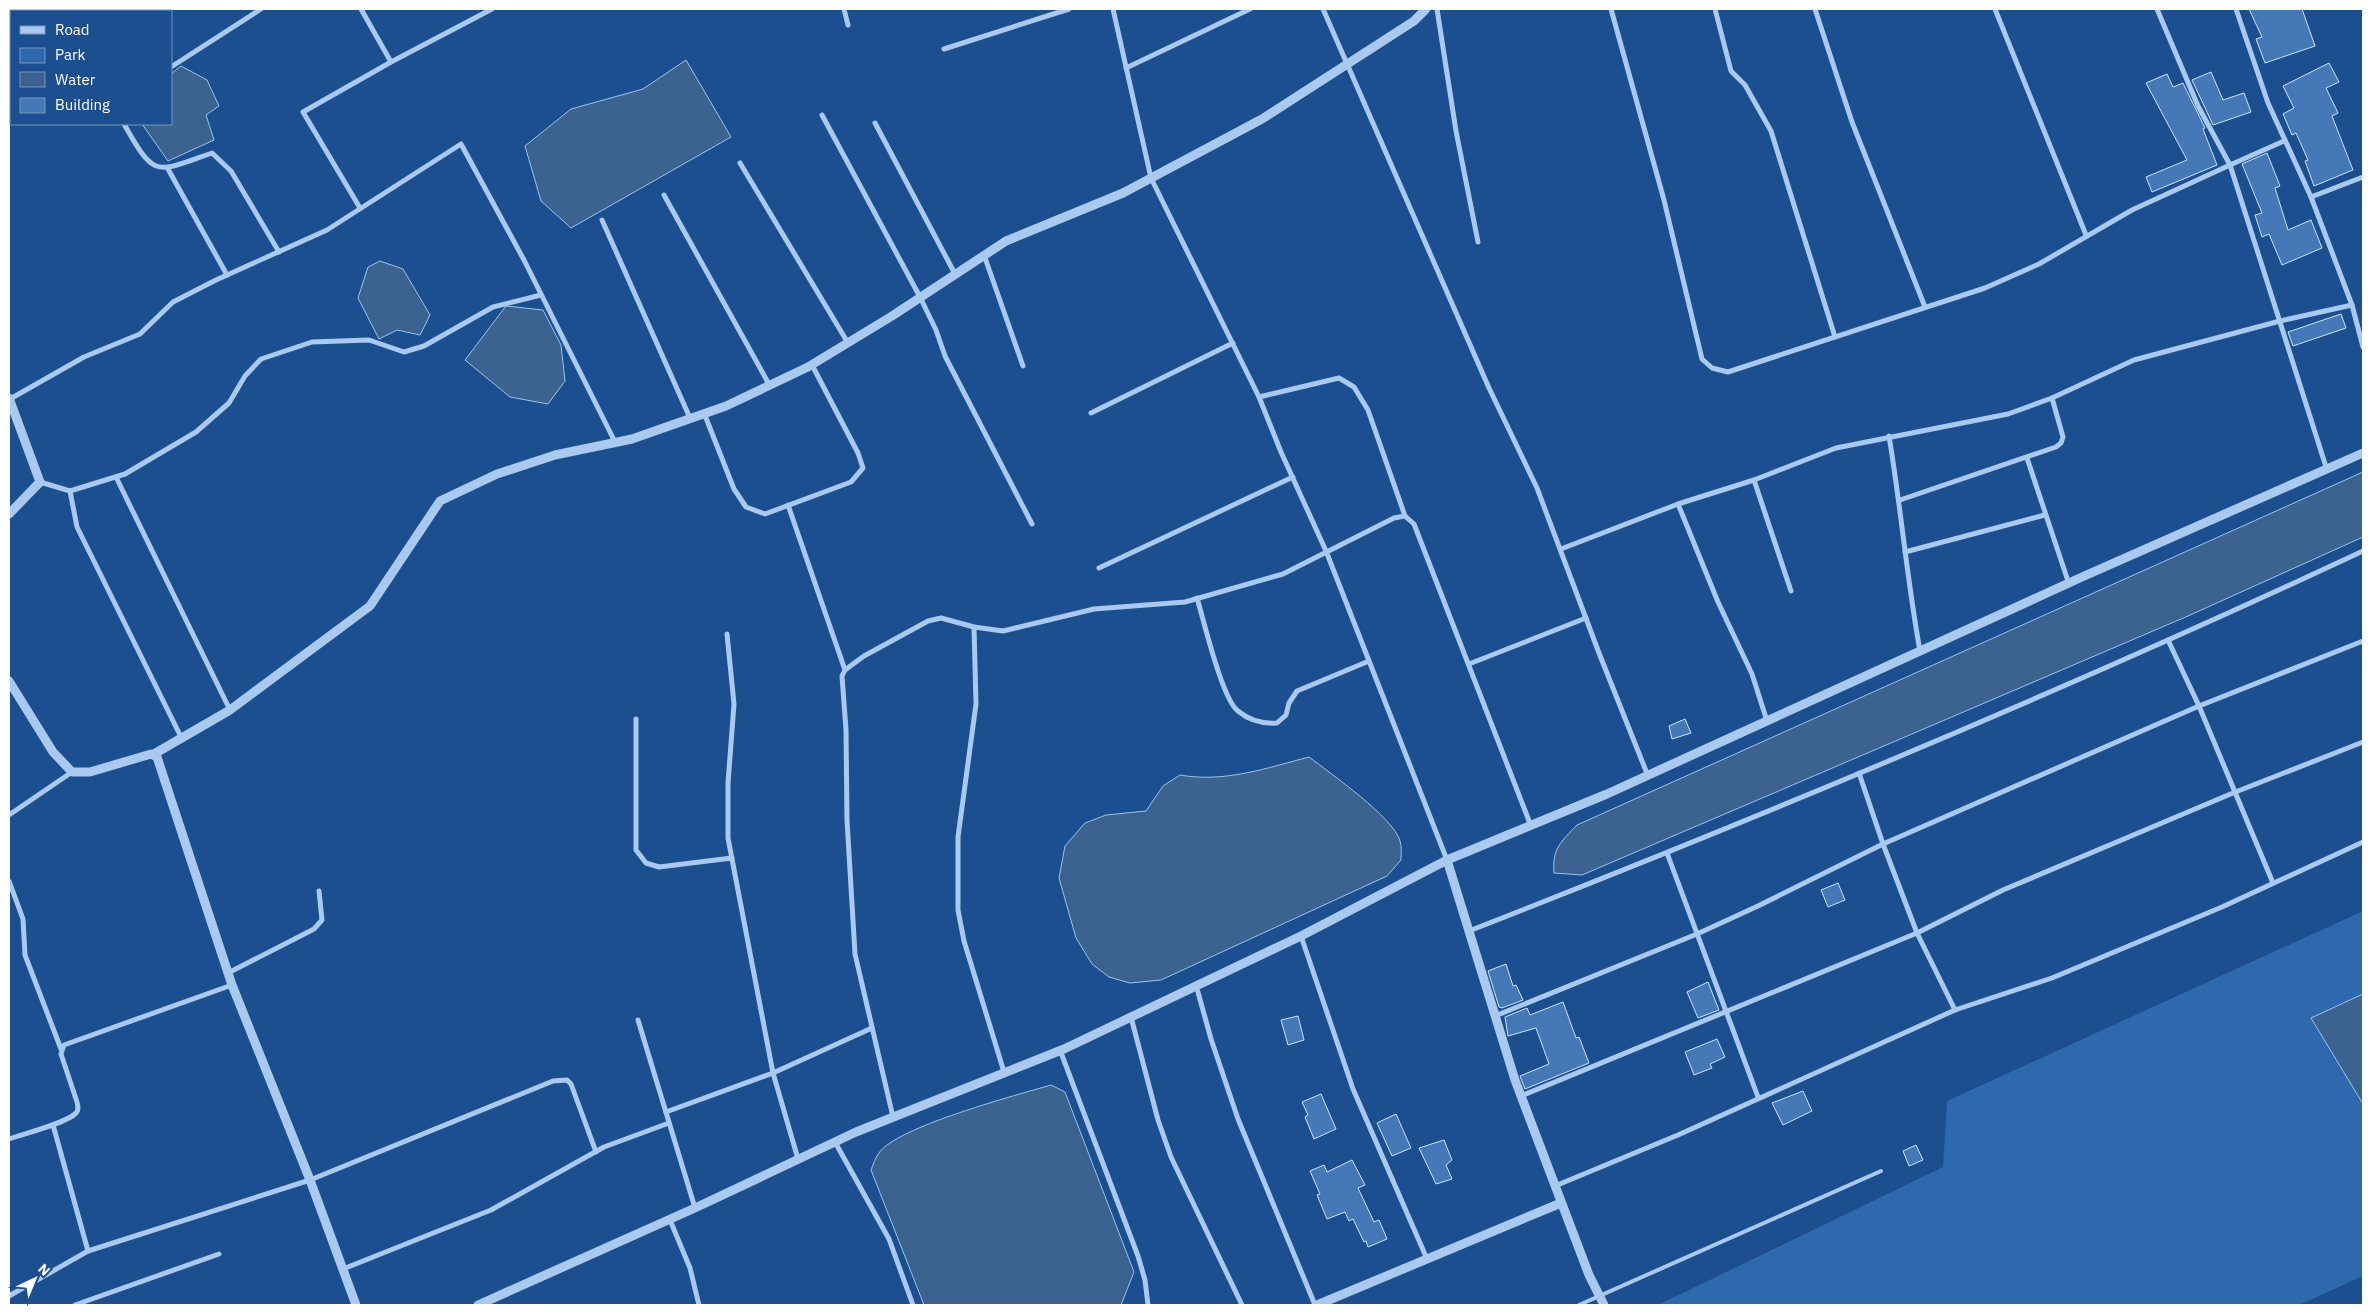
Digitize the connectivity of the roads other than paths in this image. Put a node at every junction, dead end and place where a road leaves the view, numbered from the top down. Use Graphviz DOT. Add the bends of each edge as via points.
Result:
graph roads {
  1 [pos="261,9"];
  2 [pos="361,9"];
  3 [pos="492,9"];
  4 [pos="844,9"];
  5 [pos="1070,9"];
  6 [pos="1114,9"];
  7 [pos="1250,9"];
  8 [pos="1323,9"];
  9 [pos="1426,9"];
  10 [pos="1437,9"];
  11 [pos="1611,9"];
  12 [pos="1715,9"];
  13 [pos="1815,9"];
  14 [pos="1995,9"];
  15 [pos="2157,9"];
  16 [pos="2236,9"];
  17 [pos="848,25"];
  18 [pos="944,49"];
  19 [pos="391,62"];
  20 [pos="1347,64"];
  21 [pos="172,66"];
  22 [pos="1126,68"];
  23 [pos="822,115"];
  24 [pos="875,123"];
  25 [pos="125,125"];
  26 [pos="2284,141"];
  27 [pos="740,163"];
  28 [pos="2230,165"];
  29 [pos="168,168"];
  30 [pos="2363,177"];
  31 [pos="1151,178"];
  32 [pos="664,195"];
  33 [pos="2311,198"];
  34 [pos="360,208"];
  35 [pos="602,220"];
  36 [pos="2086,235"];
  37 [pos="1478,242"];
  38 [pos="279,252"];
  39 [pos="984,255"];
  40 [pos="955,274"];
  41 [pos="227,275"];
  42 [pos="541,295"];
  43 [pos="920,297"];
  44 [pos="2352,305"];
  45 [pos="1925,307"];
  46 [pos="2280,321"];
  47 [pos="1835,337"];
  48 [pos="848,343"];
  49 [pos="1233,343"];
  50 [pos="2363,347"];
  51 [pos="812,365"];
  52 [pos="1023,366"];
  53 [pos="770,386"];
  54 [pos="1259,397"];
  55 [pos="9,398"];
  56 [pos="2052,398"];
  57 [pos="704,413"];
  58 [pos="1090,413"];
  59 [pos="690,418"];
  60 [pos="1889,436"];
  61 [pos="615,442"];
  62 [pos="2363,454"];
  63 [pos="2027,458"];
  64 [pos="2327,470"];
  65 [pos="116,477"];
  66 [pos="1292,477"];
  67 [pos="1754,480"];
  68 [pos="40,482"];
  69 [pos="70,491"];
  70 [pos="1900,500"];
  71 [pos="1678,504"];
  72 [pos="788,505"];
  73 [pos="9,514"];
  74 [pos="2044,515"];
  75 [pos="1405,516"];
  76 [pos="1032,524"];
  77 [pos="1561,549"];
  78 [pos="1326,551"];
  79 [pos="2363,551"];
  80 [pos="1905,552"];
  81 [pos="1099,568"];
  82 [pos="2069,584"];
  83 [pos="1791,592"];
  84 [pos="1197,598"];
  85 [pos="1586,618"];
  86 [pos="974,628"];
  87 [pos="727,634"];
  88 [pos="2168,640"];
  89 [pos="2363,641"];
  90 [pos="1920,651"];
  91 [pos="1369,661"];
  92 [pos="1469,664"];
  93 [pos="845,670"];
  94 [pos="9,681"];
  95 [pos="2199,706"];
  96 [pos="230,710"];
  97 [pos="636,720"];
  98 [pos="1767,721"];
  99 [pos="183,739"];
  100 [pos="2363,742"];
  101 [pos="154,754"];
  102 [pos="72,772"];
  103 [pos="1859,773"];
  104 [pos="1648,776"];
  105 [pos="2233,793"];
  106 [pos="9,815"];
  107 [pos="1531,826"];
  108 [pos="2363,842"];
  109 [pos="1883,844"];
  110 [pos="1667,853"];
  111 [pos="732,858"];
  112 [pos="1447,860"];
  113 [pos="9,881"];
  114 [pos="2272,884"];
  115 [pos="319,891"];
  116 [pos="1469,931"];
  117 [pos="1917,932"];
  118 [pos="1697,934"];
  119 [pos="1301,936"];
  120 [pos="228,973"];
  121 [pos="232,985"];
  122 [pos="1196,985"];
  123 [pos="1955,1010"];
  124 [pos="1725,1012"];
  125 [pos="1495,1016"];
  126 [pos="1130,1017"];
  127 [pos="638,1020"];
  128 [pos="872,1028"];
  129 [pos="61,1049"];
  130 [pos="1060,1050"];
  131 [pos="1004,1072"];
  132 [pos="773,1073"];
  133 [pos="1521,1096"];
  134 [pos="1758,1097"];
  135 [pos="666,1112"];
  136 [pos="894,1118"];
  137 [pos="669,1123"];
  138 [pos="54,1124"];
  139 [pos="9,1139"];
  140 [pos="835,1142"];
  141 [pos="596,1152"];
  142 [pos="798,1159"];
  143 [pos="1881,1171"];
  144 [pos="310,1180"];
  145 [pos="1555,1186"];
  146 [pos="1561,1203"];
  147 [pos="695,1208"];
  148 [pos="670,1220"];
  149 [pos="88,1251"];
  150 [pos="219,1254"];
  151 [pos="1428,1260"];
  152 [pos="344,1269"];
  153 [pos="9,1296"];
  154 [pos="1600,1296"];
  155 [pos="75,1305"];
  156 [pos="356,1305"];
  157 [pos="478,1305"];
  158 [pos="699,1305"];
  159 [pos="912,1305"];
  160 [pos="1148,1305"];
  161 [pos="1242,1305"];
  162 [pos="1316,1305"];
  163 [pos="1579,1305"];
  164 [pos="1604,1305"];
  1 -- 21 [label="street"];
  2 -- 19 [label="street"];
  3 -- 19 [label="street"];
  4 -- 17 [label="street"];
  5 -- 18 [label="street"];
  6 -- 22 [label="street"];
  7 -- 22 [label="street"];
  8 -- 20 [label="street"];
  9 -- 20 [label="street" via="1414,22"];
  10 -- 37 [label="street"];
  11 -- 47 [label="street" via="1664,200 1702,359 1712,368 1728,372"];
  12 -- 47 [label="street" via="1730,71 1746,85 1771,131"];
  13 -- 45 [label="street" via="1852,122"];
  14 -- 36 [label="street"];
  15 -- 28 [label="street" via="2198,106"];
  16 -- 26 [label="street"];
  19 -- 34 [label="street" via="304,112"];
  20 -- 31 [label="street" via="1262,119"];
  20 -- 77 [label="street" via="1489,388 1537,488"];
  22 -- 31 [label="street"];
  23 -- 43 [label="street"];
  24 -- 40 [label="street"];
  25 -- 29 [label="street" via="153,166"];
  26 -- 28 [label="street"];
  26 -- 33 [label="street"];
  27 -- 48 [label="street"];
  28 -- 36 [label="street" via="2172,190"];
  28 -- 46 [label="street"];
  29 -- 38 [label="street" via="212,153 231,172"];
  29 -- 41 [label="street"];
  30 -- 33 [label="street"];
  31 -- 39 [label="street" via="1123,193 1006,241"];
  31 -- 49 [label="street"];
  32 -- 53 [label="street"];
  33 -- 44 [label="street"];
  34 -- 38 [label="street" via="328,230"];
  34 -- 42 [label="street" via="461,144"];
  35 -- 59 [label="street"];
  36 -- 45 [label="street" via="2039,264 1985,288"];
  38 -- 41 [label="street"];
  39 -- 40 [label="street"];
  39 -- 52 [label="street"];
  40 -- 43 [label="street"];
  41 -- 55 [label="street" via="173,302 140,334 84,357"];
  42 -- 61 [label="street"];
  42 -- 65 [label="street" via="493,307 424,346 404,352 369,340 312,342 262,359 245,376 229,403 196,432"];
  43 -- 48 [label="street"];
  43 -- 76 [label="street" via="945,356"];
  44 -- 46 [label="street"];
  44 -- 50 [label="street"];
  45 -- 47 [label="street"];
  46 -- 56 [label="street" via="2134,360"];
  46 -- 64 [label="street"];
  48 -- 51 [label="street"];
  49 -- 54 [label="street"];
  49 -- 58 [label="street"];
  51 -- 53 [label="street"];
  51 -- 72 [label="street" via="858,453 862,468 851,482"];
  53 -- 57 [label="street"];
  54 -- 66 [label="street"];
  54 -- 75 [label="street" via="1338,378 1354,388 1368,410"];
  55 -- 68 [label="street"];
  56 -- 60 [label="street" via="2008,414"];
  56 -- 63 [label="street" via="2061,443"];
  57 -- 59 [label="street"];
  57 -- 72 [label="street" via="734,489 746,507 765,514"];
  59 -- 61 [label="street"];
  60 -- 67 [label="street" via="1836,448"];
  60 -- 70 [label="street"];
  61 -- 96 [label="street" via="547,457 497,474 440,501 370,606"];
  62 -- 64 [label="street"];
  63 -- 70 [label="street"];
  63 -- 74 [label="street"];
  64 -- 82 [label="street"];
  65 -- 69 [label="street"];
  65 -- 96 [label="street"];
  66 -- 78 [label="street"];
  66 -- 81 [label="street"];
  67 -- 71 [label="street"];
  67 -- 83 [label="street"];
  68 -- 69 [label="street"];
  68 -- 73 [label="street"];
  69 -- 99 [label="street" via="76,527"];
  70 -- 80 [label="street"];
  71 -- 77 [label="street"];
  71 -- 98 [label="street" via="1752,674"];
  72 -- 93 [label="street"];
  74 -- 80 [label="street"];
  74 -- 82 [label="street"];
  75 -- 78 [label="street" via="1394,518"];
  75 -- 92 [label="street" via="1414,524"];
  77 -- 85 [label="street"];
  78 -- 84 [label="street" via="1283,574"];
  78 -- 91 [label="street"];
  79 -- 88 [label="street"];
  80 -- 90 [label="street"];
  82 -- 90 [label="street"];
  84 -- 86 [label="street" via="1185,602 1094,609 1003,631"];
  84 -- 91 [label="street" via="1227,696 1237,711 1260,724 1278,723 1286,715 1297,691"];
  85 -- 92 [label="street"];
  85 -- 104 [label="street"];
  86 -- 93 [label="street" via="941,618 928,621"];
  86 -- 131 [label="street" via="976,704 958,837 958,910 964,941"];
  87 -- 111 [label="street" via="734,704 728,783 728,838"];
  88 -- 95 [label="street"];
  88 -- 103 [label="street"];
  89 -- 95 [label="street"];
  90 -- 98 [label="street"];
  91 -- 112 [label="street"];
  92 -- 107 [label="street"];
  93 -- 128 [label="street" via="842,686 854,954"];
  94 -- 102 [label="street" via="53,752"];
  95 -- 105 [label="street"];
  95 -- 109 [label="street"];
  96 -- 99 [label="street"];
  97 -- 111 [label="street" via="636,850 646,862 659,867"];
  98 -- 104 [label="street"];
  99 -- 101 [label="street"];
  100 -- 105 [label="street"];
  101 -- 102 [label="street" via="90,772"];
  101 -- 120 [label="street"];
  102 -- 106 [label="street"];
  103 -- 109 [label="street"];
  103 -- 110 [label="street"];
  104 -- 107 [label="street"];
  105 -- 114 [label="street"];
  105 -- 117 [label="street" via="2003,890"];
  107 -- 112 [label="street"];
  108 -- 114 [label="street"];
  109 -- 117 [label="street"];
  109 -- 118 [label="street"];
  110 -- 116 [label="street"];
  110 -- 118 [label="street"];
  111 -- 132 [label="street"];
  112 -- 116 [label="street"];
  112 -- 119 [label="street"];
  113 -- 129 [label="street" via="23,919 25,955"];
  114 -- 123 [label="street" via="2052,978"];
  115 -- 120 [label="street" via="322,920 314,929"];
  116 -- 125 [label="street"];
  117 -- 123 [label="street"];
  117 -- 124 [label="street"];
  118 -- 124 [label="street"];
  118 -- 125 [label="street"];
  119 -- 122 [label="street"];
  119 -- 151 [label="street" via="1353,1089"];
  120 -- 121 [label="street"];
  121 -- 129 [label="street" via="76,1040"];
  121 -- 144 [label="street"];
  122 -- 126 [label="street"];
  122 -- 162 [label="street" via="1238,1119"];
  123 -- 134 [label="street"];
  124 -- 133 [label="street"];
  124 -- 134 [label="street"];
  125 -- 133 [label="street"];
  126 -- 130 [label="street"];
  126 -- 161 [label="street" via="1171,1157"];
  127 -- 135 [label="street"];
  128 -- 132 [label="street"];
  128 -- 136 [label="street"];
  129 -- 138 [label="street" via="78,1108 71,1117"];
  130 -- 131 [label="street"];
  130 -- 160 [label="street" via="1138,1256"];
  131 -- 136 [label="street"];
  132 -- 135 [label="street"];
  132 -- 142 [label="street"];
  133 -- 145 [label="street"];
  134 -- 145 [label="street" via="1678,1135"];
  135 -- 137 [label="street"];
  136 -- 140 [label="street"];
  137 -- 141 [label="street"];
  137 -- 147 [label="street"];
  138 -- 139 [label="street"];
  138 -- 149 [label="street"];
  140 -- 142 [label="street"];
  140 -- 159 [label="street" via="889,1239"];
  141 -- 144 [label="street" via="571,1084 567,1080 553,1081"];
  141 -- 152 [label="street" via="491,1210"];
  142 -- 147 [label="street"];
  143 -- 154 [label="lane"];
  144 -- 149 [label="street"];
  144 -- 152 [label="street"];
  145 -- 146 [label="street"];
  146 -- 151 [label="street"];
  146 -- 154 [label="street"];
  147 -- 148 [label="street"];
  148 -- 157 [label="street"];
  148 -- 158 [label="street" via="690,1268"];
  149 -- 153 [label="street"];
  150 -- 155 [label="street"];
  151 -- 162 [label="street"];
  152 -- 156 [label="street"];
  154 -- 163 [label="lane"];
  154 -- 164 [label="street"];
}
